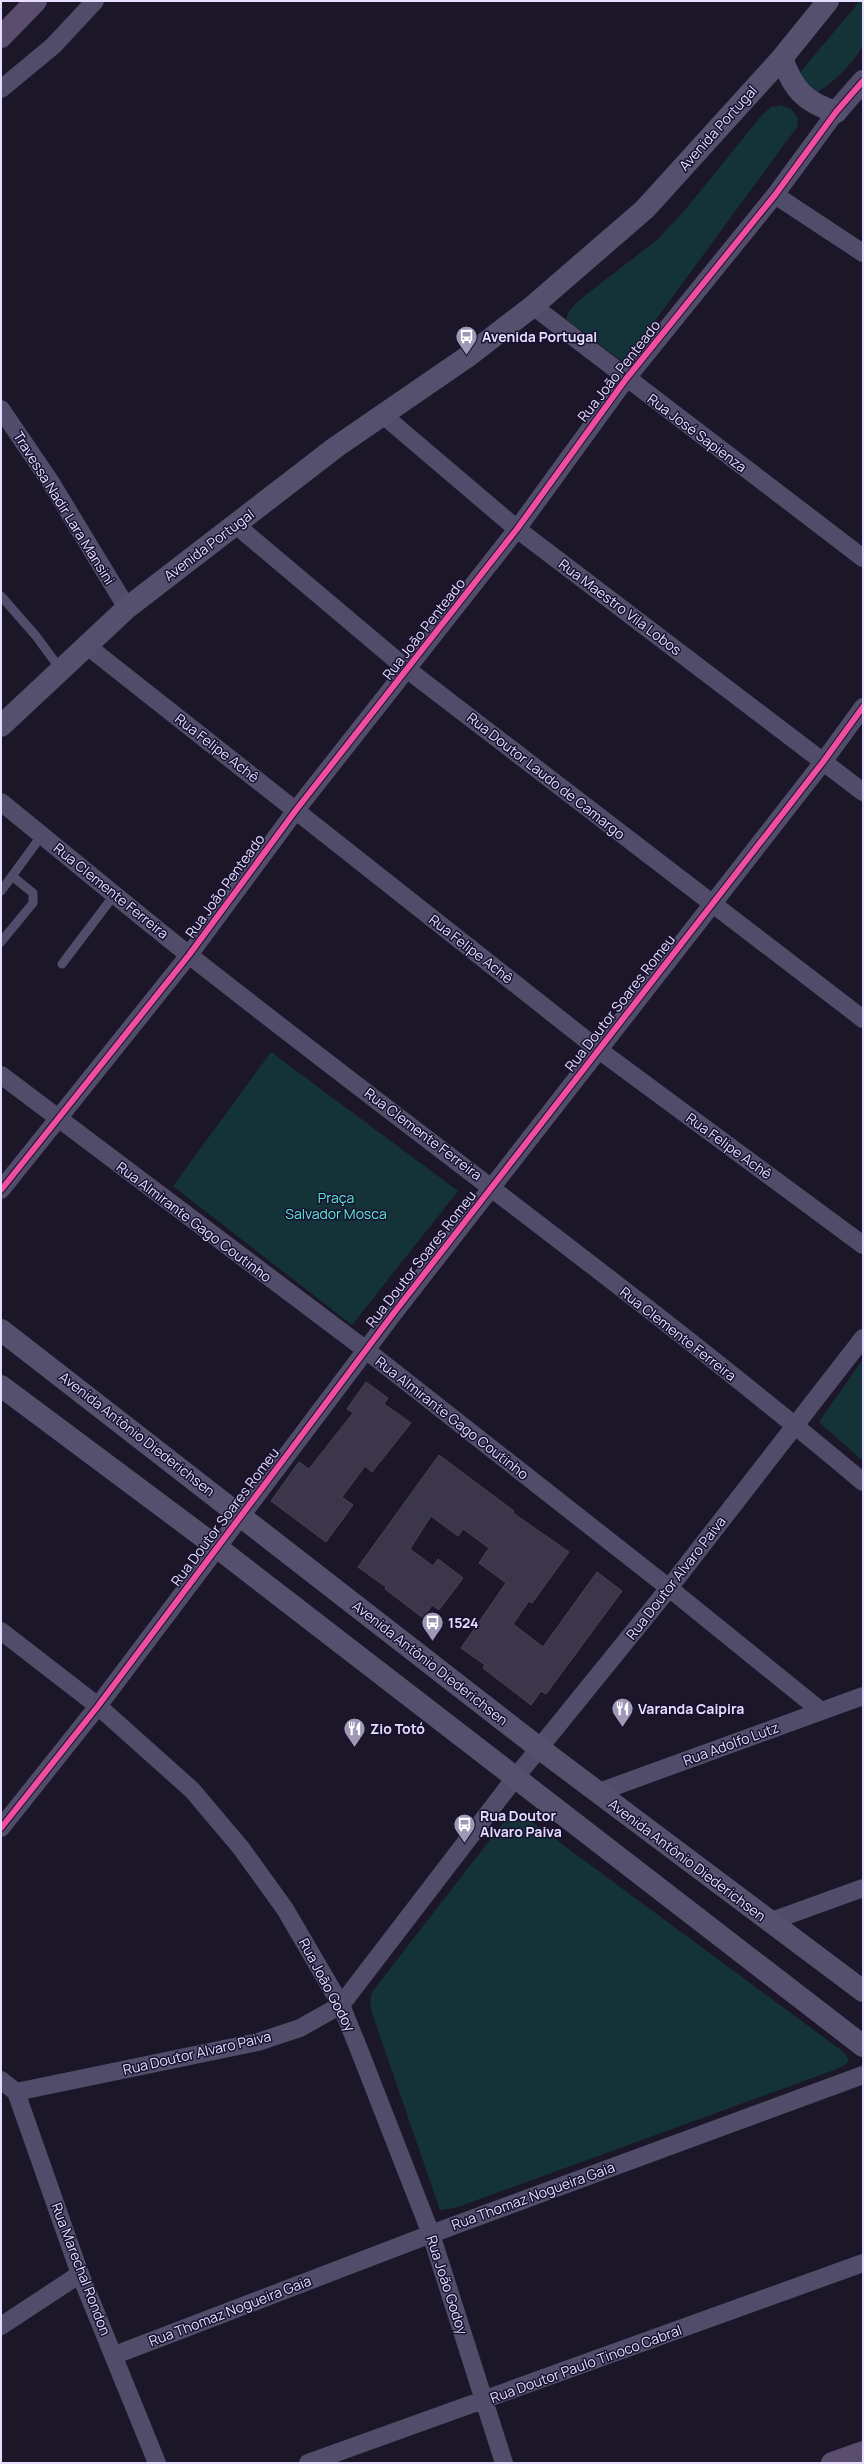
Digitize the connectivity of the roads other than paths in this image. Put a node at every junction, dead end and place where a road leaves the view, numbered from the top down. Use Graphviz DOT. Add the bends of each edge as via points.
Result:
graph roads {
  1 [pos="36,1"];
  2 [pos="95,1"];
  3 [pos="828,1"];
  4 [pos="1,37"];
  5 [pos="782,58"];
  6 [pos="863,81"];
  7 [pos="1,89"];
  8 [pos="836,112"];
  9 [pos="775,195"];
  10 [pos="863,253"];
  11 [pos="533,306"];
  12 [pos="626,379"];
  13 [pos="1,409"];
  14 [pos="383,416"];
  15 [pos="236,525"];
  16 [pos="516,529"];
  17 [pos="863,558"];
  18 [pos="1,596"];
  19 [pos="127,608"];
  20 [pos="86,645"];
  21 [pos="61,670"];
  22 [pos="408,670"];
  23 [pos="863,708"];
  24 [pos="1,726"];
  25 [pos="823,762"];
  26 [pos="863,792"];
  27 [pos="1,802"];
  28 [pos="296,810"];
  29 [pos="42,835"];
  30 [pos="12,876"];
  31 [pos="1,891"];
  32 [pos="115,894"];
  33 [pos="712,904"];
  34 [pos="1,942"];
  35 [pos="189,955"];
  36 [pos="62,964"];
  37 [pos="863,1019"];
  38 [pos="599,1050"];
  39 [pos="1,1074"];
  40 [pos="58,1119"];
  41 [pos="493,1188"];
  42 [pos="1,1190"];
  43 [pos="863,1245"];
  44 [pos="1,1330"];
  45 [pos="863,1338"];
  46 [pos="366,1350"];
  47 [pos="1,1386"];
  48 [pos="795,1425"];
  49 [pos="863,1482"];
  50 [pos="242,1516"];
  51 [pos="218,1548"];
  52 [pos="669,1588"];
  53 [pos="1,1631"];
  54 [pos="863,1696"];
  55 [pos="98,1706"];
  56 [pos="821,1711"];
  57 [pos="539,1748"];
  58 [pos="515,1778"];
  59 [pos="599,1792"];
  60 [pos="1,1828"];
  61 [pos="863,1888"];
  62 [pos="769,1922"];
  63 [pos="863,1991"];
  64 [pos="341,2005"];
  65 [pos="863,2046"];
  66 [pos="863,2075"];
  67 [pos="1,2080"];
  68 [pos="16,2092"];
  69 [pos="431,2234"];
  70 [pos="863,2263"];
  71 [pos="80,2274"];
  72 [pos="1,2326"];
  73 [pos="115,2355"];
  74 [pos="485,2400"];
  75 [pos="863,2452"];
  76 [pos="157,2463"];
  77 [pos="308,2463"];
  78 [pos="504,2463"];
  79 [pos="832,2463"];
  1 -- 4 [label="main road"];
  2 -- 7 [label="street" via="52,46"];
  3 -- 5 [label="main road, Avenida Portugal"];
  5 -- 8 [label="main road" via="790,79 802,95 818,106"];
  5 -- 11 [label="main road, Avenida Portugal" via="645,209"];
  6 -- 8 [label="street, Rua João Penteado"];
  8 -- 9 [label="street, Rua João Penteado"];
  9 -- 10 [label="street"];
  9 -- 12 [label="street, Rua João Penteado"];
  11 -- 12 [label="street, Rua José Sapienza"];
  11 -- 14 [label="main road, Avenida Portugal" via="467,357"];
  12 -- 16 [label="street, Rua João Penteado"];
  12 -- 17 [label="street, Rua José Sapienza"];
  13 -- 19 [label="street, Travessa Nadir Lara Mansini" via="50,481"];
  14 -- 15 [label="main road, Avenida Portugal" via="336,447"];
  14 -- 16 [label="street, Rua Maestro Vila Lobos"];
  15 -- 19 [label="main road, Avenida Portugal"];
  15 -- 22 [label="street, Rua Doutor Laudo de Camargo"];
  16 -- 22 [label="street, Rua João Penteado"];
  16 -- 25 [label="street, Rua Maestro Vila Lobos"];
  18 -- 21 [label="lane"];
  19 -- 20 [label="main road, Avenida Portugal"];
  20 -- 21 [label="main road, Avenida Portugal"];
  20 -- 28 [label="street, Rua Felipe Achê"];
  21 -- 24 [label="main road, Avenida Portugal"];
  22 -- 28 [label="street, Rua João Penteado"];
  22 -- 33 [label="street, Rua Doutor Laudo de Camargo"];
  23 -- 25 [label="street, Rua Doutor Soares Romeu"];
  25 -- 26 [label="street, Rua Maestro Vila Lobos"];
  25 -- 33 [label="street, Rua Doutor Soares Romeu"];
  27 -- 29 [label="street, Rua Clemente Ferreira"];
  28 -- 35 [label="street, Rua João Penteado"];
  28 -- 38 [label="street, Rua Felipe Achê"];
  29 -- 30 [label="lane"];
  29 -- 32 [label="street, Rua Clemente Ferreira"];
  30 -- 31 [label="lane"];
  30 -- 34 [label="lane" via="33,893 33,903"];
  32 -- 35 [label="street, Rua Clemente Ferreira"];
  32 -- 36 [label="lane"];
  33 -- 37 [label="street, Rua Doutor Laudo de Camargo"];
  33 -- 38 [label="street, Rua Doutor Soares Romeu"];
  35 -- 40 [label="street, Rua João Penteado"];
  35 -- 41 [label="street, Rua Clemente Ferreira"];
  38 -- 41 [label="street, Rua Doutor Soares Romeu"];
  38 -- 43 [label="street, Rua Felipe Achê"];
  39 -- 40 [label="street, Rua Almirante Gago Coutinho"];
  40 -- 42 [label="street, Rua João Penteado"];
  40 -- 46 [label="street, Rua Almirante Gago Coutinho"];
  41 -- 46 [label="street, Rua Doutor Soares Romeu"];
  41 -- 48 [label="street, Rua Clemente Ferreira"];
  44 -- 50 [label="main road, Avenida Antônio Diederichsen"];
  45 -- 48 [label="street, Rua Doutor Alvaro Paiva"];
  46 -- 50 [label="street, Rua Doutor Soares Romeu"];
  46 -- 52 [label="street, Rua Almirante Gago Coutinho"];
  47 -- 51 [label="main road"];
  48 -- 49 [label="street, Rua Clemente Ferreira"];
  48 -- 52 [label="street, Rua Doutor Alvaro Paiva"];
  50 -- 51 [label="street, Rua Doutor Soares Romeu"];
  50 -- 57 [label="main road, Avenida Antônio Diederichsen"];
  51 -- 55 [label="street, Rua Doutor Soares Romeu"];
  51 -- 58 [label="main road"];
  52 -- 56 [label="street, Rua Almirante Gago Coutinho"];
  52 -- 57 [label="street, Rua Doutor Alvaro Paiva"];
  53 -- 55 [label="street, Rua João Godoy"];
  54 -- 56 [label="street, Rua Adolfo Lutz"];
  55 -- 60 [label="street, Rua Doutor Soares Romeu"];
  55 -- 64 [label="street, Rua João Godoy" via="192,1790 241,1848 285,1909"];
  56 -- 59 [label="street, Rua Adolfo Lutz"];
  57 -- 58 [label="street, Rua Doutor Alvaro Paiva"];
  57 -- 59 [label="main road, Avenida Antônio Diederichsen"];
  58 -- 64 [label="street, Rua Doutor Alvaro Paiva"];
  58 -- 65 [label="main road"];
  59 -- 62 [label="main road, Avenida Antônio Diederichsen"];
  61 -- 62 [label="street"];
  62 -- 63 [label="main road, Avenida Antônio Diederichsen"];
  64 -- 68 [label="street, Rua Doutor Alvaro Paiva" via="300,2028 258,2042"];
  64 -- 69 [label="street, Rua João Godoy"];
  66 -- 69 [label="street, Rua Thomaz Nogueira Gaia"];
  67 -- 68 [label="street"];
  68 -- 71 [label="street, Rua Marechal Rondon"];
  69 -- 73 [label="street, Rua Thomaz Nogueira Gaia"];
  69 -- 74 [label="street, Rua João Godoy"];
  70 -- 74 [label="street, Rua Doutor Paulo Tinoco Cabral"];
  71 -- 72 [label="street"];
  71 -- 73 [label="street, Rua Marechal Rondon"];
  73 -- 76 [label="street, Rua Marechal Rondon"];
  74 -- 77 [label="street, Rua Doutor Paulo Tinoco Cabral"];
  74 -- 78 [label="street, Rua João Godoy"];
  75 -- 79 [label="main road"];
}
